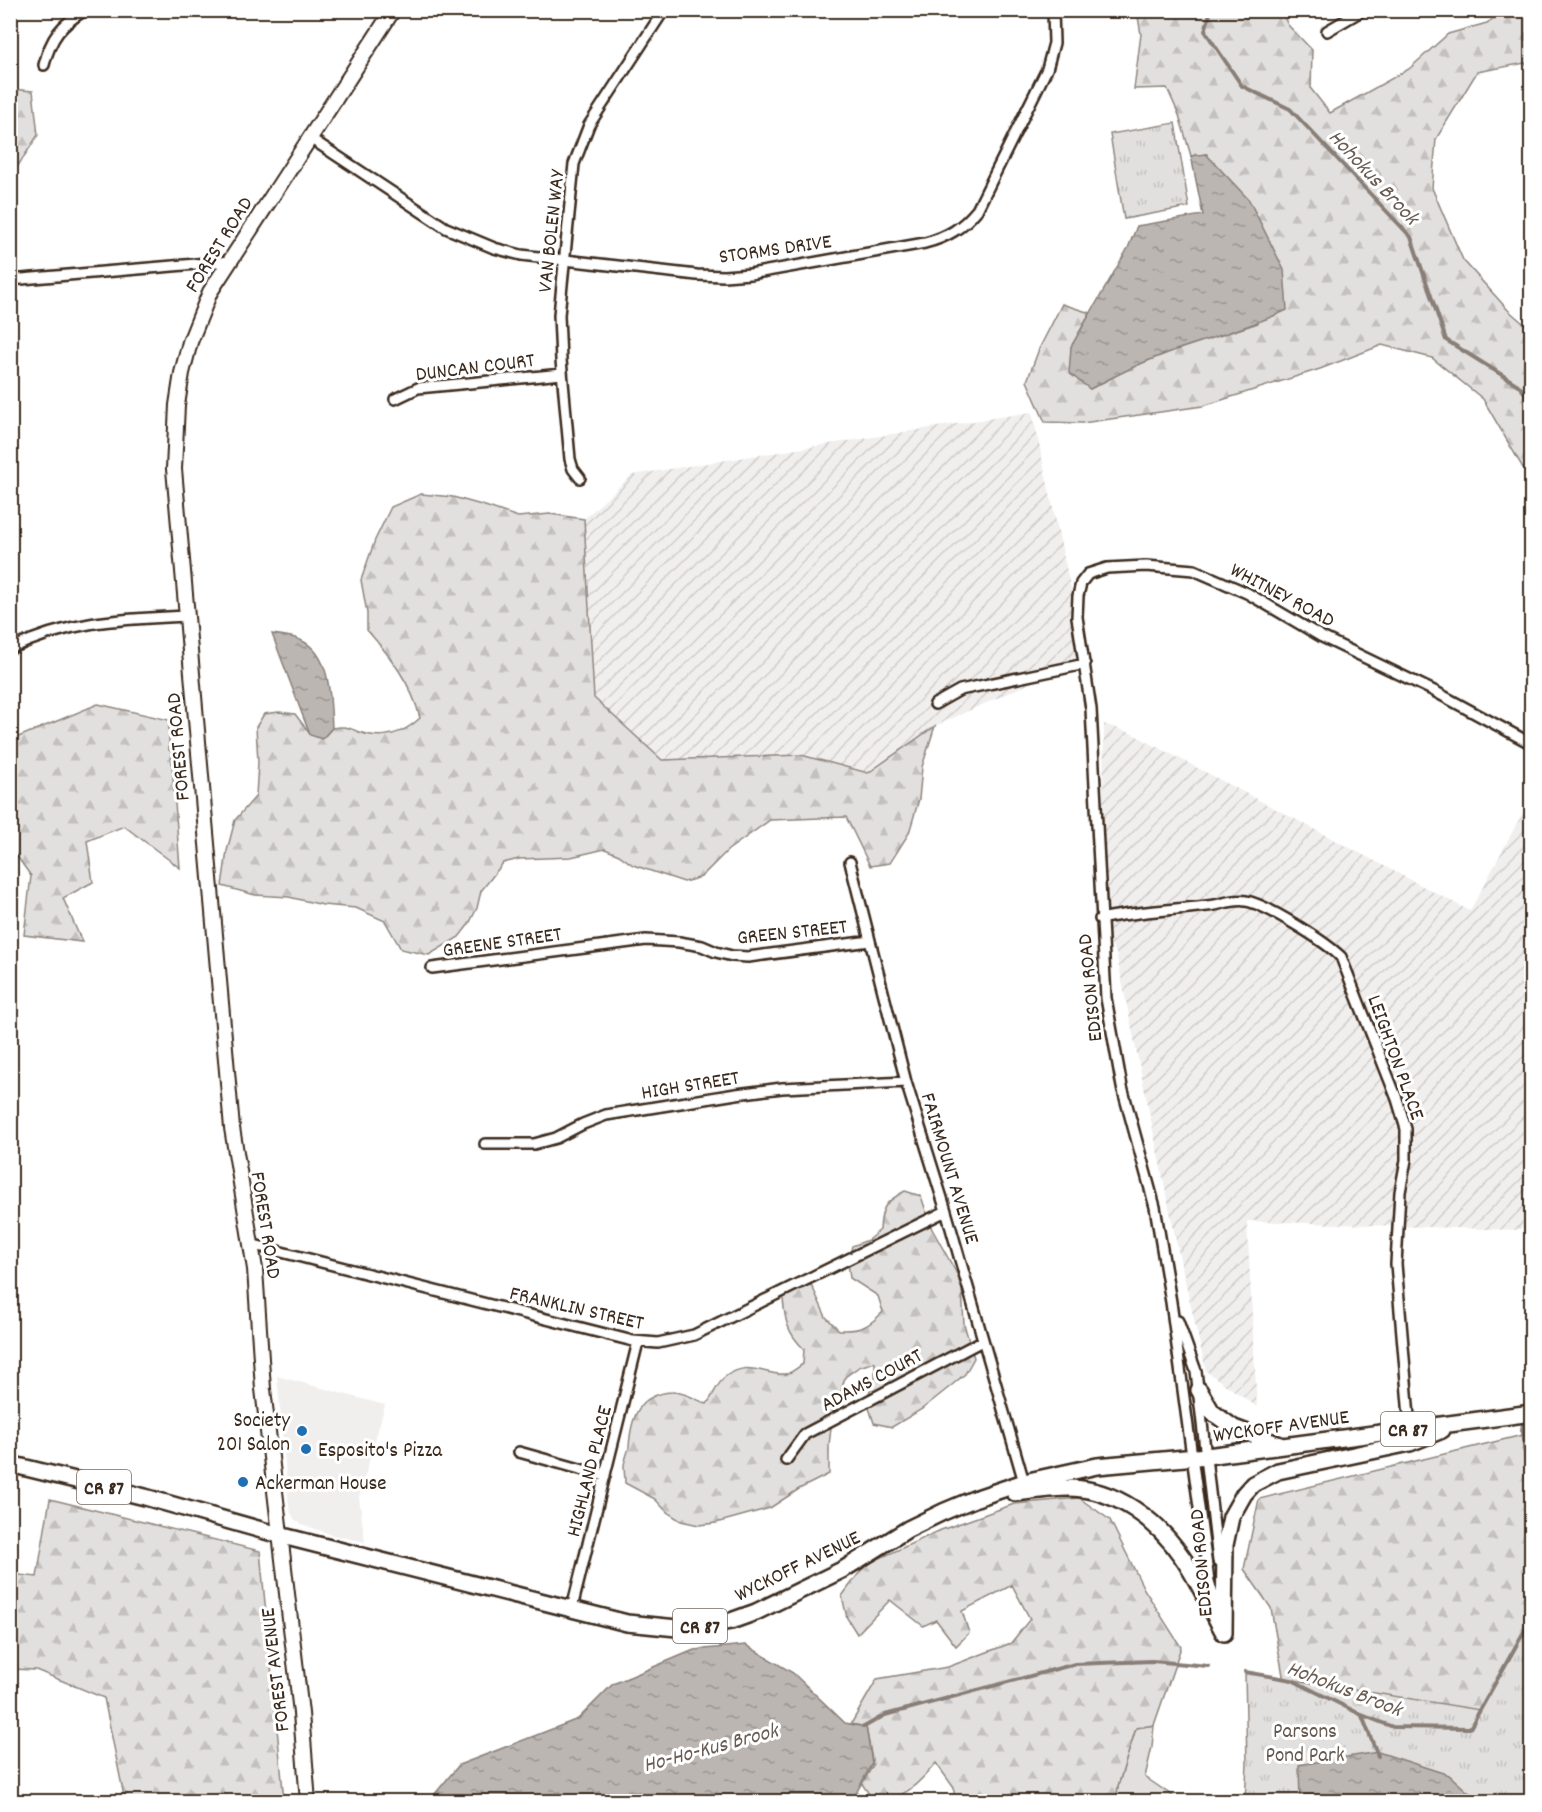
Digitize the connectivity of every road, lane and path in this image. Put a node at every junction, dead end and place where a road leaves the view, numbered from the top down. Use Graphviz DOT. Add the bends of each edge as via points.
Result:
graph roads {
  1 [pos="85,10"];
  2 [pos="393,10"];
  3 [pos="664,10"];
  4 [pos="1053,10"];
  5 [pos="1363,10"];
  6 [pos="1327,31"];
  7 [pos="44,65"];
  8 [pos="310,138"];
  9 [pos="231,261"];
  10 [pos="564,261"];
  11 [pos="10,280"];
  12 [pos="562,374"];
  13 [pos="395,399"];
  14 [pos="580,478"];
  15 [pos="186,616"];
  16 [pos="10,649"];
  17 [pos="1085,664"];
  18 [pos="935,704"];
  19 [pos="1532,744"];
  20 [pos="850,862"];
  21 [pos="1100,919"];
  22 [pos="870,941"];
  23 [pos="576,949"];
  24 [pos="432,968"];
  25 [pos="906,1082"];
  26 [pos="485,1143"];
  27 [pos="946,1210"];
  28 [pos="250,1244"];
  29 [pos="1171,1302"];
  30 [pos="982,1341"];
  31 [pos="638,1342"];
  32 [pos="1199,1390"];
  33 [pos="1532,1413"];
  34 [pos="1464,1422"];
  35 [pos="1410,1428"];
  36 [pos="1283,1446"];
  37 [pos="519,1452"];
  38 [pos="1207,1456"];
  39 [pos="1191,1457"];
  40 [pos="786,1460"];
  41 [pos="10,1464"];
  42 [pos="605,1476"];
  43 [pos="1024,1482"];
  44 [pos="986,1495"];
  45 [pos="279,1535"];
  46 [pos="572,1608"];
  47 [pos="1224,1633"];
  48 [pos="308,1802"];
  1 -- 7 [label="street" via="60,30"];
  2 -- 8 [label="main road, FOREST ROAD"];
  3 -- 10 [label="street, VAN BOLEN WAY" via="582,141 572,179"];
  4 -- 10 [label="street, STORMS DRIVE" via="1054,43 1047,69 977,210 953,233 925,243 724,276"];
  5 -- 6 [label="street"];
  8 -- 9 [label="main road, FOREST ROAD"];
  8 -- 10 [label="street, STORMS DRIVE" via="446,228 494,249"];
  9 -- 11 [label="street"];
  9 -- 15 [label="main road, FOREST ROAD" via="201,312 177,405 174,469"];
  10 -- 12 [label="street, VAN BOLEN WAY" via="559,315"];
  12 -- 13 [label="street, DUNCAN COURT" via="418,388"];
  12 -- 14 [label="street, VAN BOLEN WAY" via="570,459"];
  15 -- 16 [label="street" via="87,623"];
  15 -- 28 [label="main road, FOREST ROAD" via="232,1128"];
  17 -- 18 [label="street" via="960,690"];
  17 -- 19 [label="street, WHITNEY ROAD" via="1077,617 1081,584 1088,574 1107,568 1146,566 1194,570 1247,593"];
  17 -- 21 [label="street, EDISON ROAD" via="1091,709"];
  20 -- 22 [label="street, FAIRMOUNT AVENUE"];
  21 -- 29 [label="street, EDISON ROAD" via="1115,1055 1155,1207"];
  21 -- 35 [label="street, LEIGHTON PLACE" via="1247,901 1317,938 1341,957 1406,1129 1396,1264"];
  22 -- 23 [label="street, GREEN STREET" via="748,957 656,940"];
  22 -- 25 [label="street, FAIRMOUNT AVENUE"];
  23 -- 24 [label="street, GREENE STREET"];
  25 -- 26 [label="street, HIGH STREET" via="736,1094 606,1115 534,1144"];
  25 -- 27 [label="street, FAIRMOUNT AVENUE"];
  27 -- 30 [label="street, FAIRMOUNT AVENUE"];
  27 -- 31 [label="street, FRANKLIN STREET" via="694,1335 658,1343"];
  28 -- 31 [label="street, FRANKLIN STREET"];
  28 -- 45 [label="main road, FOREST ROAD"];
  29 -- 32 [label="street, EDISON ROAD"];
  29 -- 39 [label="street, EDISON ROAD"];
  30 -- 40 [label="street, ADAMS COURT" via="805,1434"];
  30 -- 43 [label="street, FAIRMOUNT AVENUE"];
  31 -- 42 [label="street, HIGHLAND PLACE"];
  32 -- 36 [label="main road" via="1212,1412 1234,1428"];
  32 -- 38 [label="street, EDISON ROAD"];
  33 -- 34 [label="main road, WYCKOFF AVENUE / CR 87"];
  34 -- 35 [label="main road, WYCKOFF AVENUE / CR 87"];
  34 -- 47 [label="main road" via="1410,1443 1278,1471 1253,1484 1231,1517 1225,1545"];
  35 -- 36 [label="main road, WYCKOFF AVENUE / CR 87"];
  36 -- 38 [label="main road, WYCKOFF AVENUE / CR 87"];
  37 -- 42 [label="street"];
  38 -- 39 [label="main road, WYCKOFF AVENUE / CR 87"];
  38 -- 47 [label="street, EDISON ROAD"];
  39 -- 43 [label="main road, WYCKOFF AVENUE / CR 87" via="1097,1466"];
  39 -- 47 [label="street, EDISON ROAD" via="1209,1581"];
  41 -- 45 [label="main road, WYCKOFF AVENUE / CR 87"];
  42 -- 46 [label="street, HIGHLAND PLACE"];
  43 -- 44 [label="main road, WYCKOFF AVENUE / CR 87"];
  44 -- 46 [label="main road, WYCKOFF AVENUE / CR 87" via="908,1529 804,1590 731,1621 650,1627"];
  44 -- 47 [label="main road" via="1070,1488 1094,1491 1123,1502 1154,1524 1183,1557"];
  45 -- 46 [label="main road, WYCKOFF AVENUE / CR 87"];
  45 -- 48 [label="main road, FOREST AVENUE"];
}
